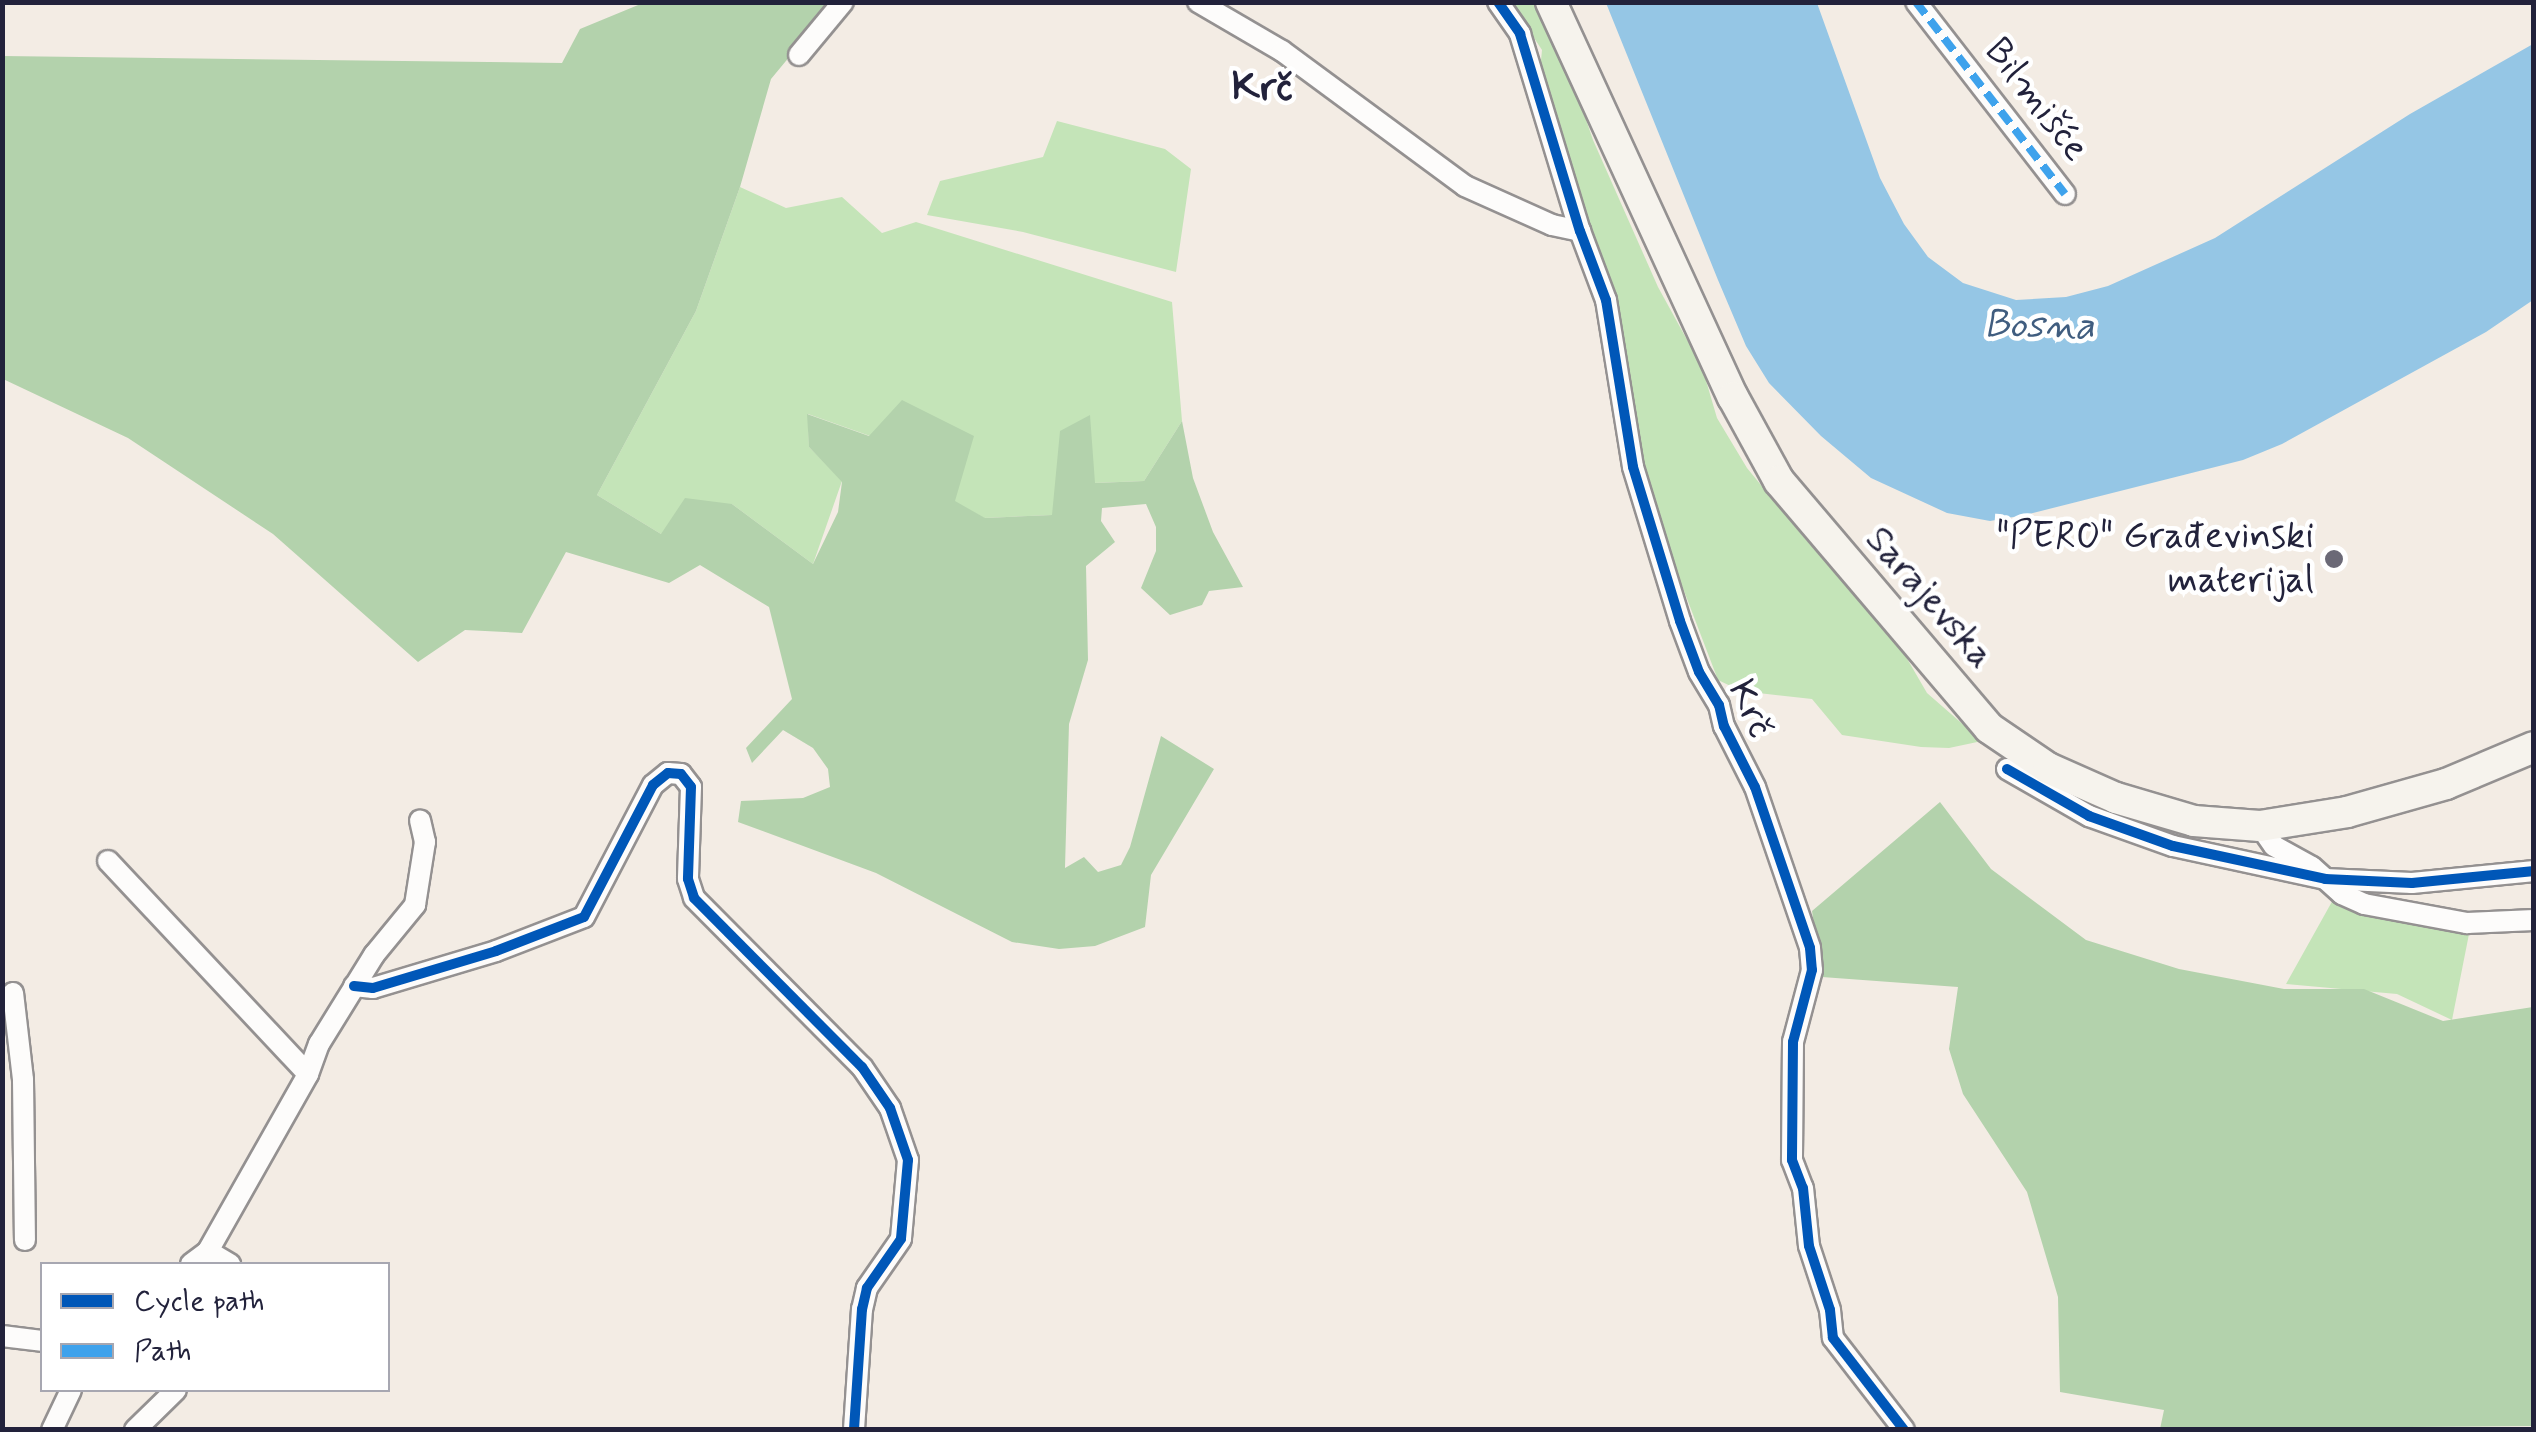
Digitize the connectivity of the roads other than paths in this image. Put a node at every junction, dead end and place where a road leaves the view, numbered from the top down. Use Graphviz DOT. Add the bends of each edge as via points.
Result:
graph roads {
  1 [pos="843,2"];
  2 [pos="1198,2"];
  3 [pos="1498,2"];
  4 [pos="1551,2"];
  5 [pos="1916,2"];
  6 [pos="799,55"];
  7 [pos="2065,194"];
  8 [pos="1580,231"];
  9 [pos="2534,747"];
  10 [pos="2008,770"];
  11 [pos="420,821"];
  12 [pos="2260,826"];
  13 [pos="108,861"];
  14 [pos="2534,870"];
  15 [pos="2325,879"];
  16 [pos="2534,920"];
  17 [pos="354,986"];
  18 [pos="13,994"];
  19 [pos="308,1074"];
  20 [pos="13,1081"];
  21 [pos="25,1240"];
  22 [pos="200,1258"];
  23 [pos="2,1336"];
  24 [pos="40,1341"];
  25 [pos="70,1392"];
  26 [pos="174,1392"];
  27 [pos="52,1430"];
  28 [pos="135,1430"];
  29 [pos="854,1430"];
  30 [pos="1904,1430"];
  1 -- 6 [label="street"];
  2 -- 8 [label="street" via="1282,51 1465,186 1552,226"];
  3 -- 8 [label="street, Krč" via="1520,34"];
  4 -- 12 [label="main road, Sarajevska" via="1733,397 1779,481 1819,532 1988,728 2048,768 2194,821"];
  5 -- 7 [label="street, Bilmišće"];
  8 -- 30 [label="street, Krč" via="1606,300 1633,467 1680,622 1754,788 1810,948 1812,970 1793,1042 1792,1160 1833,1338"];
  9 -- 12 [label="main road, Sarajevska" via="2446,784 2347,812"];
  10 -- 15 [label="street" via="2089,816 2172,846"];
  11 -- 17 [label="street" via="425,842 415,906"];
  12 -- 15 [label="street" via="2274,846"];
  13 -- 19 [label="street"];
  14 -- 15 [label="street" via="2412,883"];
  15 -- 16 [label="street" via="2364,904 2418,916 2467,923"];
  17 -- 19 [label="street"];
  17 -- 29 [label="street" via="390,982 584,917 653,785 668,773 680,774 691,787 688,880 694,898 862,1067 890,1108 908,1160 902,1238 867,1288 862,1309"];
  18 -- 20 [label="street"];
  19 -- 22 [label="street"];
  20 -- 21 [label="street"];
  23 -- 24 [label="street"];
  25 -- 27 [label="street"];
  26 -- 28 [label="street"];
}
